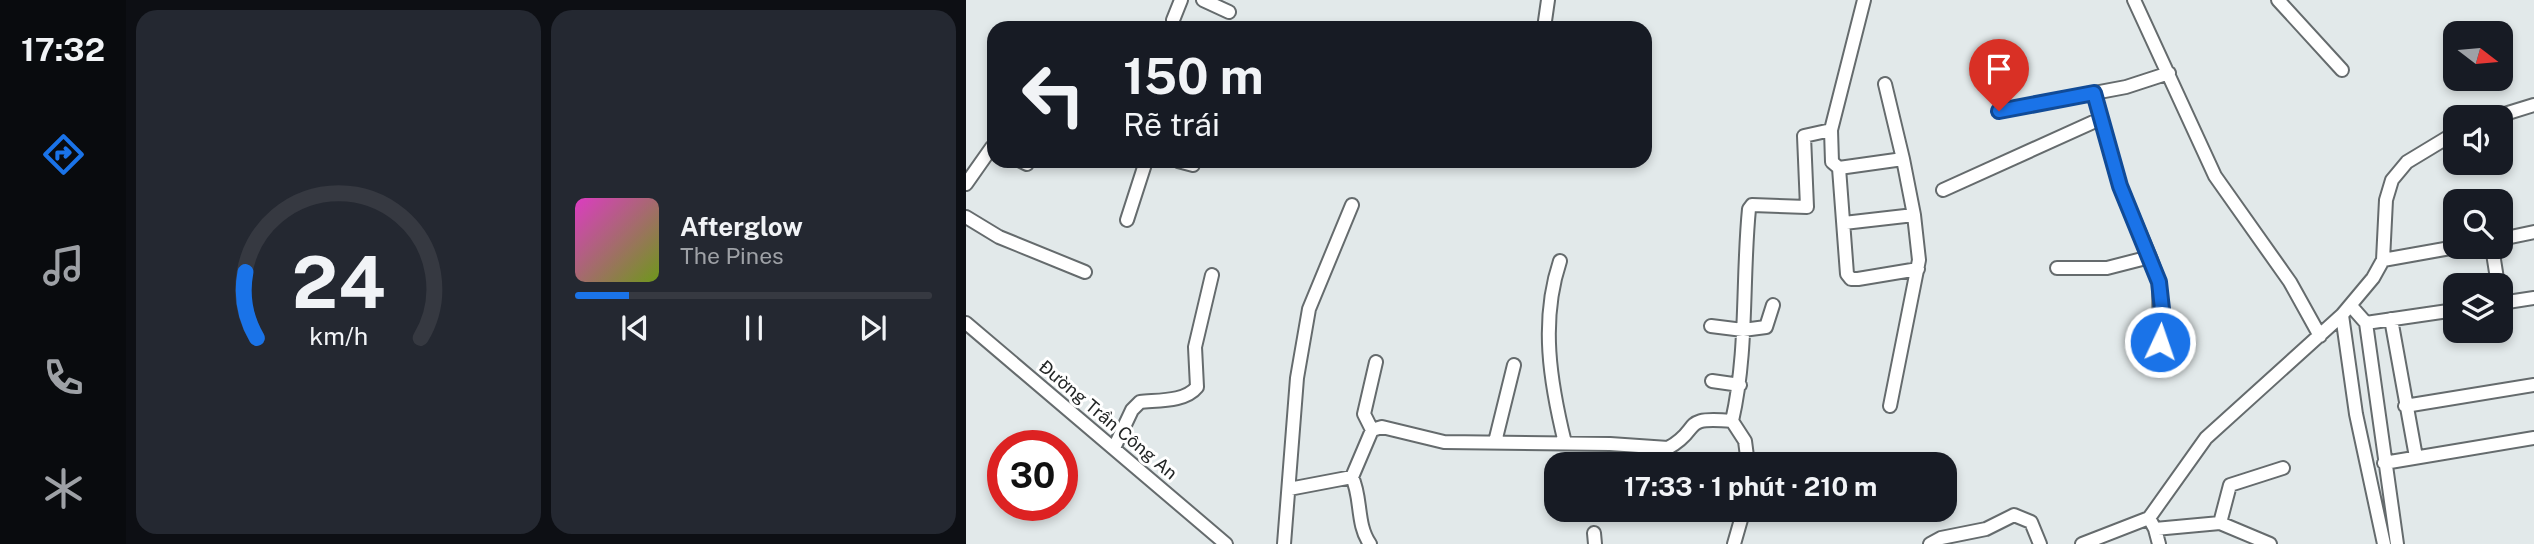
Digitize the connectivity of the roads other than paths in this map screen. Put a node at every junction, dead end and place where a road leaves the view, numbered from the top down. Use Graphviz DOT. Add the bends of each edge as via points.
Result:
graph roads {
  1 [pos="1181,0"];
  2 [pos="1203,0"];
  3 [pos="1548,0"];
  4 [pos="1864,0"];
  5 [pos="2134,0"];
  6 [pos="2278,0"];
  7 [pos="1229,12"];
  8 [pos="1173,20"];
  9 [pos="1545,21"];
  10 [pos="2342,70"];
  11 [pos="2169,73"];
  12 [pos="1885,84"];
  13 [pos="2094,93"];
  14 [pos="2534,105"];
  15 [pos="1999,111"];
  16 [pos="2513,111"];
  17 [pos="2100,119"];
  18 [pos="1831,130"];
  19 [pos="2443,140"];
  20 [pos="987,155"];
  21 [pos="1903,159"];
  22 [pos="1144,168"];
  23 [pos="1839,168"];
  24 [pos="966,184"];
  25 [pos="1943,190"];
  26 [pos="1352,205"];
  27 [pos="1914,215"];
  28 [pos="966,218"];
  29 [pos="1127,220"];
  30 [pos="1844,223"];
  31 [pos="2534,232"];
  32 [pos="2513,236"];
  33 [pos="2443,249"];
  34 [pos="2150,257"];
  35 [pos="2383,260"];
  36 [pos="1560,261"];
  37 [pos="2057,268"];
  38 [pos="1918,269"];
  39 [pos="1085,272"];
  40 [pos="1212,275"];
  41 [pos="2534,298"];
  42 [pos="2513,301"];
  43 [pos="1773,305"];
  44 [pos="2347,311"];
  45 [pos="2443,312"];
  46 [pos="2391,319"];
  47 [pos="966,323"];
  48 [pos="2366,323"];
  49 [pos="1711,326"];
  50 [pos="1743,330"];
  51 [pos="2320,336"];
  52 [pos="2160,342"];
  53 [pos="1376,362"];
  54 [pos="1514,365"];
  55 [pos="1712,381"];
  56 [pos="1740,385"];
  57 [pos="2534,385"];
  58 [pos="1890,406"];
  59 [pos="2405,406"];
  60 [pos="1732,421"];
  61 [pos="1371,430"];
  62 [pos="2534,438"];
  63 [pos="1494,442"];
  64 [pos="1565,443"];
  65 [pos="1114,448"];
  66 [pos="1746,452"];
  67 [pos="2416,457"];
  68 [pos="2384,463"];
  69 [pos="2283,468"];
  70 [pos="1352,477"];
  71 [pos="1289,489"];
  72 [pos="1740,522"];
  73 [pos="2220,523"];
  74 [pos="2152,524"];
  75 [pos="1226,544"];
  76 [pos="1284,544"];
  77 [pos="1370,544"];
  78 [pos="1734,544"];
  79 [pos="1930,544"];
  80 [pos="2040,544"];
  81 [pos="2082,544"];
  82 [pos="2159,544"];
  83 [pos="2270,544"];
  84 [pos="2384,544"];
  85 [pos="2397,544"];
  1 -- 8 [label="street"];
  2 -- 7 [label="street"];
  3 -- 9 [label="street"];
  4 -- 18 [label="street"];
  5 -- 11 [label="street"];
  6 -- 10 [label="street"];
  11 -- 13 [label="street"];
  11 -- 51 [label="street" via="2215,176 2290,282"];
  12 -- 21 [label="street"];
  13 -- 15 [label="street"];
  13 -- 17 [label="street"];
  14 -- 16 [label="street"];
  17 -- 25 [label="street"];
  17 -- 34 [label="street" via="2120,186"];
  18 -- 23 [label="street" via="1832,162"];
  18 -- 50 [label="street" via="1804,136 1807,207 1750,206"];
  19 -- 35 [label="street" via="2407,162 2392,180 2386,200"];
  20 -- 24 [label="street"];
  21 -- 23 [label="street"];
  21 -- 27 [label="street"];
  22 -- 29 [label="street"];
  23 -- 30 [label="street"];
  26 -- 71 [label="street" via="1309,309 1297,378"];
  27 -- 30 [label="street"];
  27 -- 38 [label="street"];
  28 -- 39 [label="street" via="999,237"];
  30 -- 38 [label="street" via="1851,279"];
  31 -- 32 [label="street"];
  33 -- 35 [label="street"];
  34 -- 37 [label="street" via="2107,268"];
  34 -- 52 [label="street" via="2159,282"];
  35 -- 44 [label="street"];
  36 -- 64 [label="street" via="1552,284 1548,363"];
  38 -- 58 [label="street"];
  40 -- 65 [label="street" via="1195,347 1197,387 1178,398 1140,402"];
  41 -- 42 [label="street"];
  43 -- 50 [label="street" via="1766,327"];
  44 -- 48 [label="street"];
  44 -- 51 [label="street"];
  44 -- 84 [label="street" via="2356,414"];
  45 -- 46 [label="street"];
  46 -- 48 [label="street"];
  46 -- 59 [label="street"];
  47 -- 65 [label="street, Đường Trần Công An"];
  48 -- 68 [label="street"];
  49 -- 50 [label="street"];
  50 -- 56 [label="street"];
  51 -- 74 [label="street" via="2206,438"];
  53 -- 61 [label="street" via="1364,414"];
  54 -- 63 [label="street"];
  55 -- 56 [label="street"];
  56 -- 60 [label="street"];
  57 -- 59 [label="street"];
  59 -- 67 [label="street"];
  60 -- 64 [label="street" via="1695,421 1668,448"];
  60 -- 66 [label="street"];
  61 -- 63 [label="street" via="1382,427 1444,442"];
  61 -- 70 [label="street"];
  62 -- 67 [label="street"];
  63 -- 64 [label="street"];
  65 -- 75 [label="street, Đường Trần Công An"];
  67 -- 68 [label="street"];
  68 -- 85 [label="street"];
  69 -- 73 [label="street" via="2230,485"];
  70 -- 71 [label="street"];
  70 -- 77 [label="street"];
  71 -- 76 [label="street"];
  72 -- 78 [label="street"];
  73 -- 74 [label="street"];
  73 -- 83 [label="street"];
  74 -- 81 [label="street"];
  74 -- 82 [label="street"];
  79 -- 80 [label="street" via="1986,529 2014,515 2031,522"];
}
